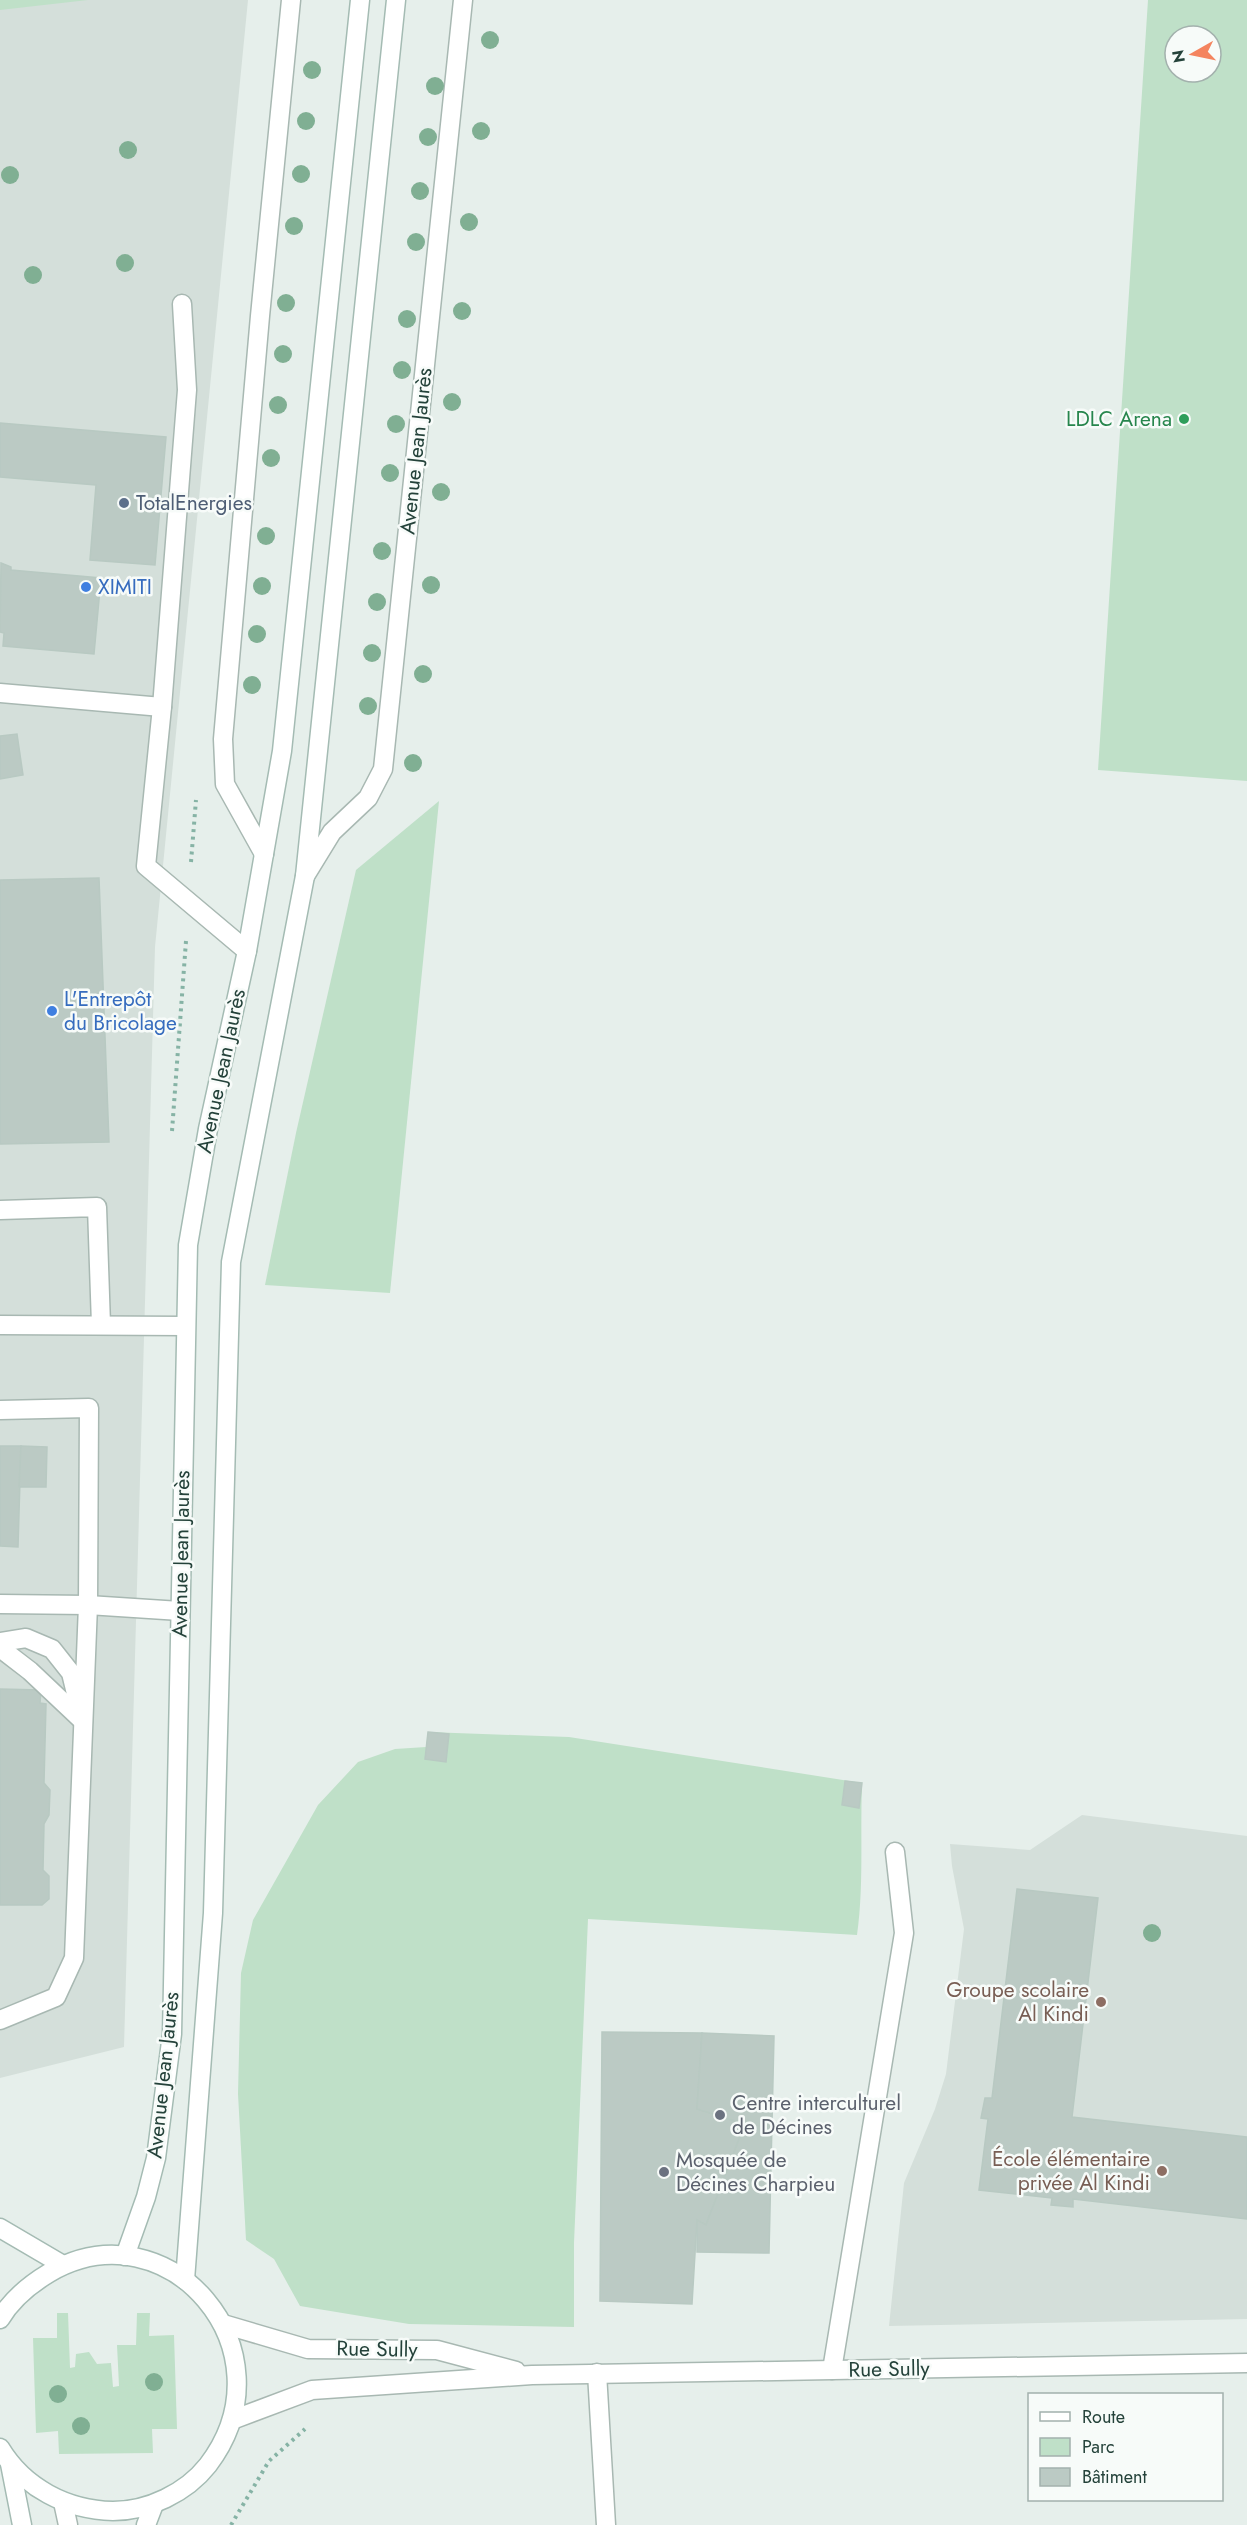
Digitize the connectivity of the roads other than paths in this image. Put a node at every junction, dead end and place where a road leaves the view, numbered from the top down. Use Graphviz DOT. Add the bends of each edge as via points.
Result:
graph roads {
  1 [pos="291,0"];
  2 [pos="360,0"];
  3 [pos="396,0"];
  4 [pos="463,0"];
  5 [pos="182,304"];
  6 [pos="0,693"];
  7 [pos="162,707"];
  8 [pos="264,854"];
  9 [pos="304,876"];
  10 [pos="247,951"];
  11 [pos="0,1210"];
  12 [pos="0,1325"];
  13 [pos="101,1325"];
  14 [pos="185,1326"];
  15 [pos="0,1410"];
  16 [pos="0,1604"];
  17 [pos="88,1605"];
  18 [pos="180,1611"];
  19 [pos="0,1642"];
  20 [pos="0,1648"];
  21 [pos="83,1721"];
  22 [pos="895,1852"];
  23 [pos="0,2020"];
  24 [pos="0,2228"];
  25 [pos="125,2256"];
  26 [pos="63,2265"];
  27 [pos="185,2280"];
  28 [pos="0,2317"];
  29 [pos="223,2324"];
  30 [pos="1247,2363"];
  31 [pos="832,2370"];
  32 [pos="597,2373"];
  33 [pos="532,2375"];
  34 [pos="232,2420"];
  35 [pos="0,2448"];
  36 [pos="10,2464"];
  37 [pos="63,2502"];
  38 [pos="154,2504"];
  39 [pos="121,2518"];
  40 [pos="22,2525"];
  41 [pos="68,2525"];
  42 [pos="146,2525"];
  43 [pos="606,2525"];
  1 -- 8 [label="main road" via="223,739 225,784"];
  2 -- 8 [label="main road, Avenue Jean Jaurès" via="282,751"];
  3 -- 9 [label="main road, Avenue Jean Jaurès"];
  4 -- 9 [label="main road, Avenue Jean Jaurès" via="383,769 368,798 332,832"];
  5 -- 7 [label="main road" via="187,390"];
  6 -- 7 [label="main road"];
  7 -- 10 [label="main road" via="146,866"];
  8 -- 10 [label="main road, Avenue Jean Jaurès"];
  9 -- 27 [label="main road, Avenue Jean Jaurès" via="231,1262 213,1912"];
  10 -- 14 [label="main road, Avenue Jean Jaurès" via="208,1129 188,1245"];
  11 -- 13 [label="main road" via="97,1207"];
  12 -- 13 [label="main road"];
  13 -- 14 [label="main road"];
  14 -- 18 [label="main road, Avenue Jean Jaurès"];
  15 -- 17 [label="main road" via="89,1407"];
  16 -- 17 [label="main road"];
  17 -- 18 [label="main road"];
  17 -- 21 [label="main road"];
  18 -- 25 [label="main road, Avenue Jean Jaurès" via="172,2034 156,2158"];
  19 -- 21 [label="main road" via="26,1638 52,1649 71,1673"];
  20 -- 21 [label="main road"];
  21 -- 23 [label="main road" via="74,1958 56,1997"];
  22 -- 31 [label="main road" via="904,1933"];
  24 -- 26 [label="main road"];
  25 -- 26 [label="main road" via="93,2257"];
  25 -- 27 [label="main road" via="156,2264"];
  26 -- 28 [label="main road" via="27,2286"];
  27 -- 29 [label="main road" via="207,2300"];
  29 -- 33 [label="main road, Rue Sully" via="308,2349 437,2350"];
  29 -- 34 [label="main road" via="234,2355 238,2387"];
  30 -- 31 [label="main road, Rue Sully"];
  31 -- 32 [label="main road, Rue Sully"];
  32 -- 33 [label="main road, Rue Sully"];
  32 -- 43 [label="main road"];
  33 -- 34 [label="main road, Rue Sully" via="312,2390"];
  34 -- 38 [label="main road" via="221,2447 203,2471 181,2491"];
  35 -- 36 [label="main road"];
  36 -- 37 [label="main road" via="35,2487"];
  36 -- 40 [label="main road"];
  37 -- 39 [label="main road"];
  37 -- 41 [label="main road"];
  38 -- 39 [label="main road"];
  38 -- 42 [label="main road"];
}
